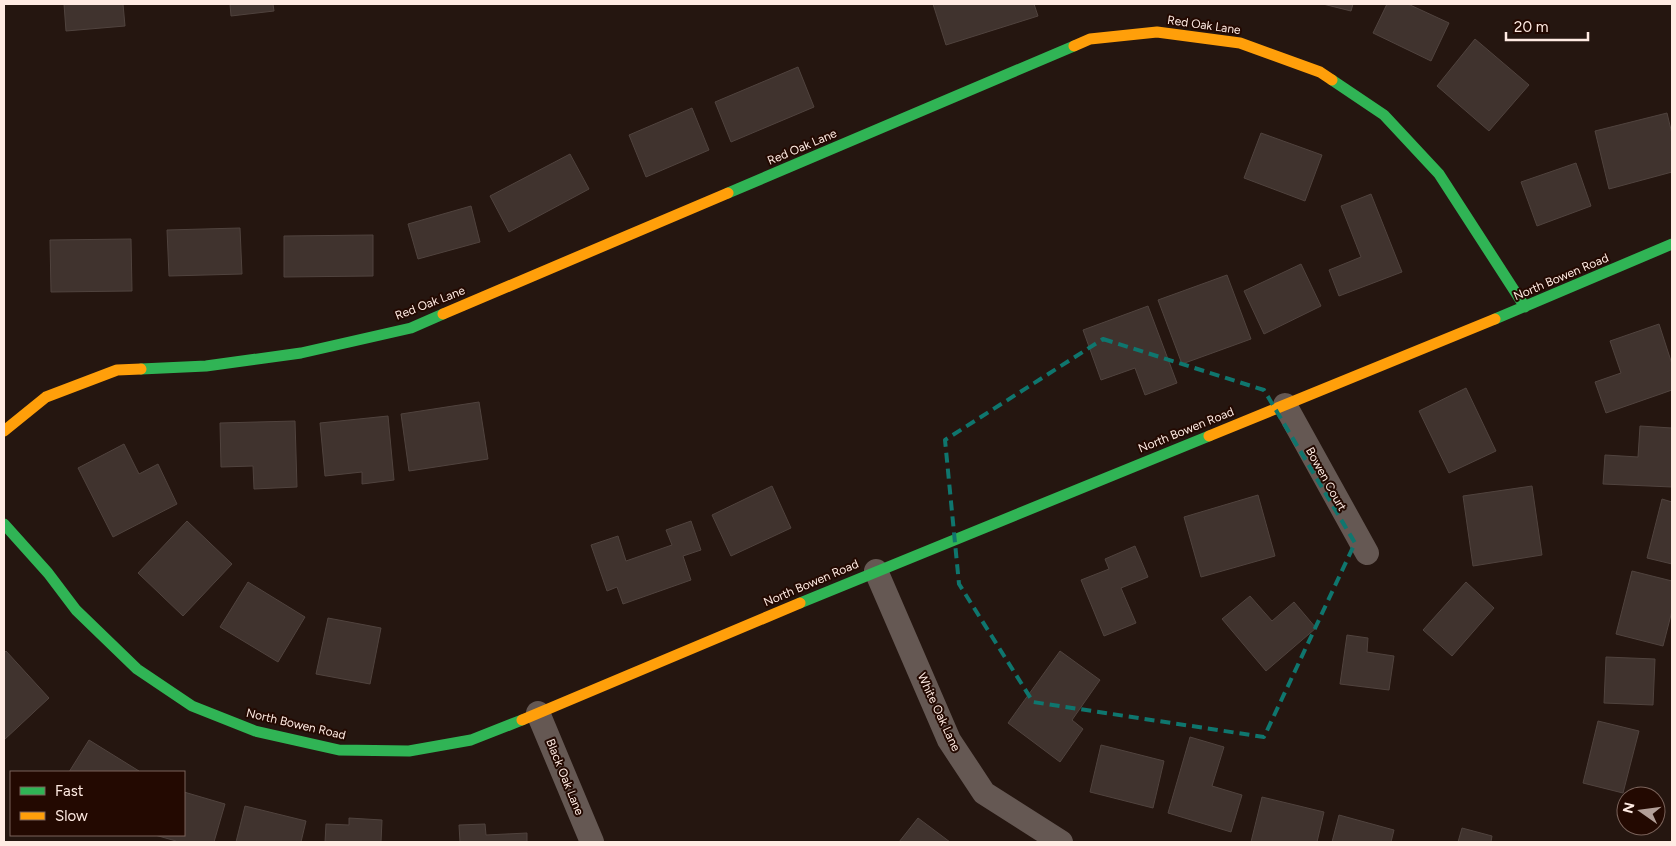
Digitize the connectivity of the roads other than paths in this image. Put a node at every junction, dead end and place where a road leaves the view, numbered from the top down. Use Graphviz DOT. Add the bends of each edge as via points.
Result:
graph roads {
  1 [pos="1672,244"];
  2 [pos="1525,307"];
  3 [pos="1285,405"];
  4 [pos="4,431"];
  5 [pos="4,524"];
  6 [pos="1367,553"];
  7 [pos="876,571"];
  8 [pos="538,712"];
  9 [pos="592,842"];
  10 [pos="1061,842"];
  1 -- 2 [label="street, North Bowen Road"];
  2 -- 3 [label="street, North Bowen Road"];
  2 -- 4 [label="street, Red Oak Lane" via="1440,174 1384,115 1320,72 1240,43 1157,32 1090,39 411,328 301,353 206,366 118,370 46,397"];
  3 -- 6 [label="street, Bowen Court"];
  3 -- 7 [label="street, North Bowen Road"];
  5 -- 8 [label="street, North Bowen Road" via="76,610 137,669 192,706 255,731 339,750 409,751 471,740"];
  7 -- 8 [label="street, North Bowen Road"];
  7 -- 10 [label="street, White Oak Lane" via="949,740 984,793"];
  8 -- 9 [label="street, Black Oak Lane"];
}
